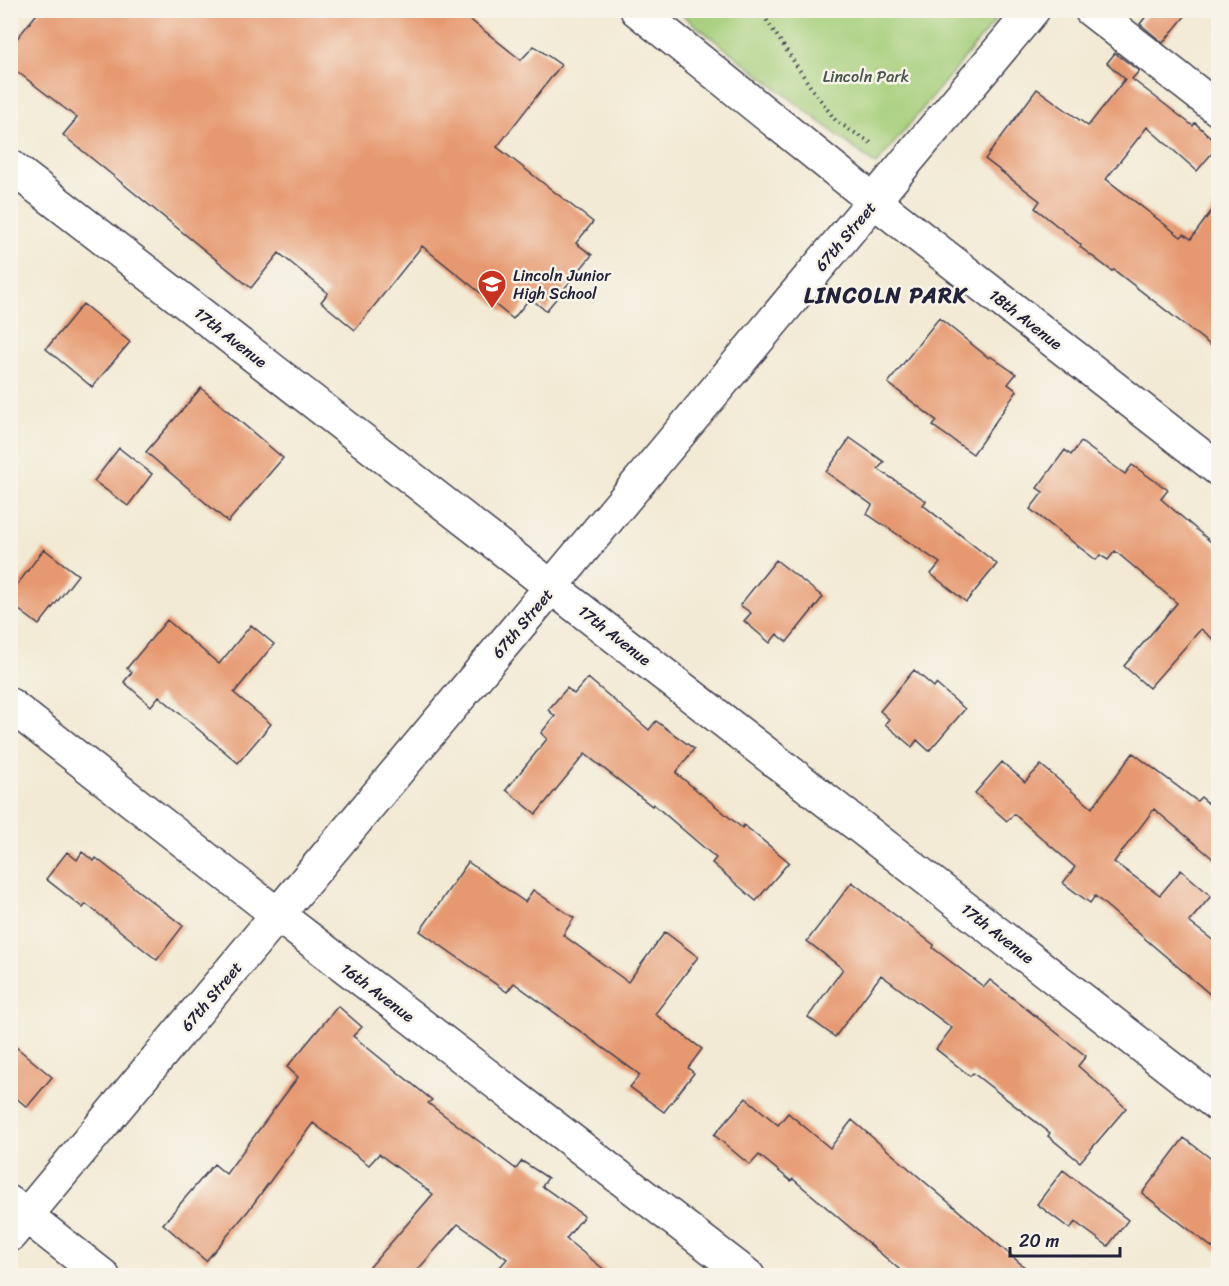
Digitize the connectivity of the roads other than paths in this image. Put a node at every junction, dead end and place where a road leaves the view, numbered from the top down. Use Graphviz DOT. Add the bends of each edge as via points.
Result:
graph roads {
  1 [pos="637,10"];
  2 [pos="1033,10"];
  3 [pos="1091,10"];
  4 [pos="1218,109"];
  5 [pos="10,166"];
  6 [pos="874,201"];
  7 [pos="1218,469"];
  8 [pos="553,586"];
  9 [pos="10,705"];
  10 [pos="278,915"];
  11 [pos="1218,1105"];
  12 [pos="16,1218"];
  13 [pos="103,1275"];
  14 [pos="748,1275"];
  1 -- 6 [label="street, 18th Avenue"];
  2 -- 6 [label="street, 67th Street"];
  3 -- 4 [label="street"];
  5 -- 8 [label="street, 17th Avenue"];
  6 -- 7 [label="street, 18th Avenue"];
  6 -- 8 [label="street, 67th Street"];
  8 -- 10 [label="street, 67th Street"];
  8 -- 11 [label="street, 17th Avenue"];
  9 -- 10 [label="street, 16th Avenue"];
  10 -- 12 [label="street, 67th Street"];
  10 -- 14 [label="street, 16th Avenue"];
  12 -- 13 [label="street"];
}
